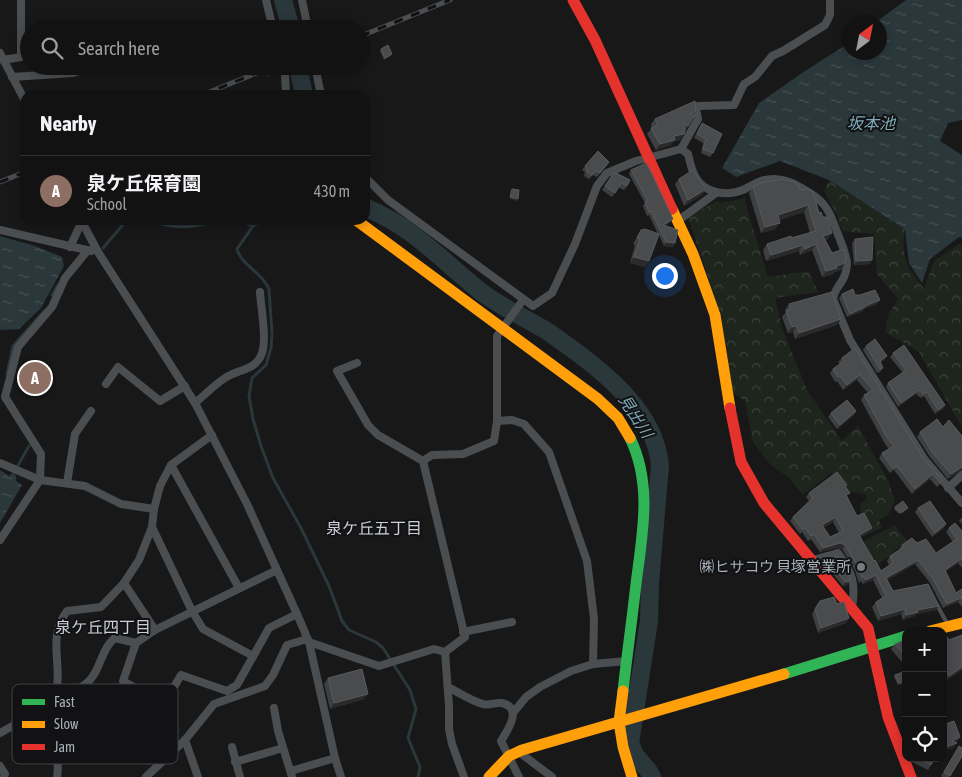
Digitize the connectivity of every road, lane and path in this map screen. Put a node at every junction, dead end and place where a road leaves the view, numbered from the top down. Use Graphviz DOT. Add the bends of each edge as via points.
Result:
graph roads {
  1 [pos="21,0"];
  2 [pos="266,0"];
  3 [pos="302,0"];
  4 [pos="573,0"];
  5 [pos="830,0"];
  6 [pos="21,20"];
  7 [pos="271,20"];
  8 [pos="306,20"];
  9 [pos="2,56"];
  10 [pos="20,57"];
  11 [pos="43,75"];
  12 [pos="285,75"];
  13 [pos="317,75"];
  14 [pos="12,77"];
  15 [pos="286,90"];
  16 [pos="320,90"];
  17 [pos="20,92"];
  18 [pos="681,149"];
  19 [pos="651,158"];
  20 [pos="370,182"];
  21 [pos="716,193"];
  22 [pos="679,220"];
  23 [pos="79,225"];
  24 [pos="83,225"];
  25 [pos="363,225"];
  26 [pos="0,230"];
  27 [pos="70,247"];
  28 [pos="88,250"];
  29 [pos="98,252"];
  30 [pos="260,292"];
  31 [pos="522,300"];
  32 [pos="502,328"];
  33 [pos="357,363"];
  34 [pos="106,384"];
  35 [pos="185,386"];
  36 [pos="2,397"];
  37 [pos="195,403"];
  38 [pos="91,411"];
  39 [pos="497,420"];
  40 [pos="212,435"];
  41 [pos="423,461"];
  42 [pos="0,463"];
  43 [pos="171,465"];
  44 [pos="962,475"];
  45 [pos="40,480"];
  46 [pos="67,483"];
  47 [pos="948,488"];
  48 [pos="962,503"];
  49 [pos="154,509"];
  50 [pos="152,527"];
  51 [pos="0,540"];
  52 [pos="813,560"];
  53 [pos="276,570"];
  54 [pos="124,583"];
  55 [pos="238,588"];
  56 [pos="934,598"];
  57 [pos="852,608"];
  58 [pos="192,611"];
  59 [pos="298,614"];
  60 [pos="512,622"];
  61 [pos="962,623"];
  62 [pos="949,627"];
  63 [pos="154,630"];
  64 [pos="463,632"];
  65 [pos="902,637"];
  66 [pos="308,641"];
  67 [pos="136,643"];
  68 [pos="874,647"];
  69 [pos="445,652"];
  70 [pos="253,656"];
  71 [pos="627,661"];
  72 [pos="593,664"];
  73 [pos="56,684"];
  74 [pos="84,684"];
  75 [pos="127,684"];
  76 [pos="176,684"];
  77 [pos="448,687"];
  78 [pos="274,708"];
  79 [pos="513,713"];
  80 [pos="619,722"];
  81 [pos="12,726"];
  82 [pos="0,733"];
  83 [pos="185,740"];
  84 [pos="178,747"];
  85 [pos="232,747"];
  86 [pos="283,748"];
  87 [pos="514,754"];
  88 [pos="334,758"];
  89 [pos="235,762"];
  90 [pos="57,764"];
  91 [pos="160,764"];
  92 [pos="0,766"];
  93 [pos="292,774"];
  94 [pos="148,776"];
  95 [pos="4,777"];
  96 [pos="57,777"];
  97 [pos="198,777"];
  98 [pos="240,777"];
  99 [pos="341,777"];
  100 [pos="464,777"];
  101 [pos="489,777"];
  102 [pos="519,777"];
  103 [pos="552,777"];
  104 [pos="632,777"];
  105 [pos="911,777"];
  1 -- 6 [label="street"];
  2 -- 7 [label="street"];
  3 -- 8 [label="street"];
  4 -- 19 [label="street" via="596,40"];
  5 -- 18 [label="street" via="830,14 825,25 772,56 744,84 734,105 698,106 698,119"];
  9 -- 10 [label="street"];
  9 -- 14 [label="street"];
  11 -- 14 [label="street"];
  12 -- 15 [label="street"];
  13 -- 16 [label="street"];
  14 -- 17 [label="street"];
  18 -- 19 [label="street"];
  18 -- 21 [label="street" via="688,154 693,174 707,189"];
  19 -- 22 [label="street"];
  19 -- 31 [label="street" via="607,173 597,186 552,293 533,306"];
  20 -- 31 [label="street" via="388,200"];
  21 -- 22 [label="street"];
  21 -- 47 [label="street" via="732,194 757,182 773,179 791,182 819,198 831,216 847,261 846,276 833,299 850,340 925,460"];
  22 -- 52 [label="street" via="715,315 726,389 742,462 764,503"];
  23 -- 27 [label="street"];
  24 -- 29 [label="street"];
  25 -- 32 [label="street"];
  26 -- 27 [label="street"];
  27 -- 28 [label="street"];
  28 -- 29 [label="street"];
  28 -- 36 [label="street" via="65,278 52,307 18,346"];
  29 -- 35 [label="street"];
  30 -- 37 [label="street" via="263,339 257,362 251,368 225,377"];
  31 -- 32 [label="street"];
  32 -- 39 [label="street" via="497,336"];
  32 -- 71 [label="street" via="598,399 617,417 635,450 646,494"];
  33 -- 41 [label="street" via="338,371 368,425 378,435"];
  34 -- 35 [label="street" via="118,367 160,401"];
  35 -- 37 [label="street"];
  36 -- 45 [label="street" via="41,454"];
  37 -- 40 [label="street"];
  38 -- 46 [label="street" via="74,434"];
  39 -- 41 [label="street" via="494,441 463,454 432,454"];
  39 -- 72 [label="street" via="524,424 549,452 587,561 594,619"];
  40 -- 43 [label="street"];
  40 -- 53 [label="street"];
  41 -- 64 [label="street"];
  42 -- 45 [label="street"];
  43 -- 49 [label="street" via="160,486"];
  43 -- 55 [label="street"];
  44 -- 47 [label="street"];
  45 -- 46 [label="street"];
  45 -- 51 [label="street"];
  46 -- 49 [label="street" via="85,486 120,504"];
  47 -- 48 [label="street"];
  49 -- 50 [label="street"];
  50 -- 54 [label="street" via="139,560"];
  50 -- 58 [label="street"];
  52 -- 57 [label="street"];
  52 -- 57 [label="street" via="838,554 848,567 853,582"];
  53 -- 55 [label="street"];
  53 -- 59 [label="street"];
  54 -- 63 [label="street"];
  54 -- 73 [label="street" via="101,607 67,611 59,622"];
  55 -- 58 [label="street"];
  56 -- 62 [label="lane"];
  57 -- 68 [label="street" via="868,628"];
  58 -- 63 [label="street"];
  58 -- 70 [label="street" via="203,630"];
  59 -- 66 [label="street"];
  59 -- 70 [label="street" via="269,628"];
  60 -- 64 [label="street"];
  61 -- 62 [label="street"];
  63 -- 67 [label="street"];
  64 -- 69 [label="street" via="465,637"];
  65 -- 68 [label="street"];
  66 -- 69 [label="street" via="380,666 434,649"];
  66 -- 83 [label="street" via="287,645 265,686 214,704"];
  66 -- 88 [label="street"];
  67 -- 74 [label="street" via="115,638 96,673"];
  67 -- 75 [label="street" via="123,682"];
  68 -- 80 [label="street"];
  68 -- 105 [label="street" via="883,698"];
  69 -- 77 [label="street"];
  70 -- 76 [label="street" via="237,685 227,691 181,675"];
  71 -- 72 [label="street"];
  71 -- 80 [label="street"];
  72 -- 79 [label="street" via="540,687 526,697"];
  77 -- 79 [label="street" via="483,705 501,703 510,706"];
  77 -- 100 [label="street" via="449,728"];
  78 -- 86 [label="street"];
  79 -- 87 [label="street" via="512,722 501,741"];
  80 -- 87 [label="street"];
  80 -- 104 [label="street"];
  81 -- 82 [label="street"];
  83 -- 84 [label="street"];
  83 -- 97 [label="street"];
  85 -- 89 [label="street"];
  86 -- 89 [label="street"];
  86 -- 93 [label="street"];
  87 -- 101 [label="street"];
  87 -- 102 [label="street"];
  87 -- 103 [label="street"];
  88 -- 93 [label="street"];
  88 -- 99 [label="street"];
  89 -- 98 [label="street"];
  90 -- 96 [label="street"];
  91 -- 94 [label="street"];
  92 -- 95 [label="street"];
}
